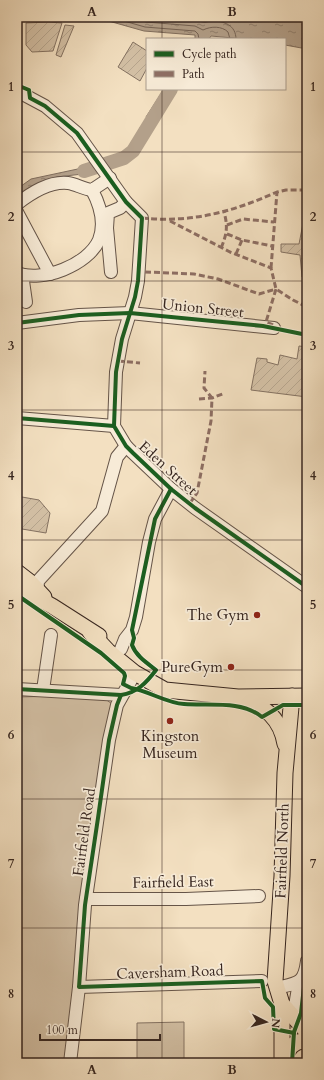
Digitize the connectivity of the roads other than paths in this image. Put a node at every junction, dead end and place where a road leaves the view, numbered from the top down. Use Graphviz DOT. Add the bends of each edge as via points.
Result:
graph roads {
  1 [pos="17,91"];
  2 [pos="108,176"];
  3 [pos="92,190"];
  4 [pos="126,202"];
  5 [pos="17,204"];
  6 [pos="17,212"];
  7 [pos="111,272"];
  8 [pos="21,274"];
  9 [pos="50,274"];
  10 [pos="26,302"];
  11 [pos="130,313"];
  12 [pos="17,323"];
  13 [pos="274,328"];
  14 [pos="17,418"];
  15 [pos="114,426"];
  16 [pos="126,446"];
  17 [pos="171,489"];
  18 [pos="17,572"];
  19 [pos="307,587"];
  20 [pos="32,588"];
  21 [pos="90,632"];
  22 [pos="51,635"];
  23 [pos="121,649"];
  24 [pos="135,673"];
  25 [pos="17,689"];
  26 [pos="43,690"];
  27 [pos="186,692"];
  28 [pos="121,695"];
  29 [pos="300,696"];
  30 [pos="238,697"];
  31 [pos="287,754"];
  32 [pos="257,892"];
  33 [pos="86,899"];
  34 [pos="307,961"];
  35 [pos="262,981"];
  36 [pos="299,982"];
  37 [pos="79,987"];
  38 [pos="276,988"];
  39 [pos="282,1004"];
  40 [pos="293,1018"];
  41 [pos="307,1032"];
  42 [pos="307,1040"];
  43 [pos="70,1063"];
  44 [pos="282,1063"];
  1 -- 2 [label="street" via="44,106 70,126 81,137"];
  2 -- 3 [label="street"];
  2 -- 4 [label="street"];
  3 -- 5 [label="street" via="67,183 55,183 25,197"];
  3 -- 9 [label="street" via="101,210 99,240 91,250 62,272"];
  4 -- 7 [label="street" via="108,213"];
  4 -- 11 [label="street" via="142,218 138,281"];
  6 -- 9 [label="street"];
  8 -- 9 [label="street"];
  8 -- 10 [label="street"];
  11 -- 12 [label="street, Union Street" via="79,315"];
  11 -- 13 [label="street, Union Street"];
  11 -- 15 [label="street" via="116,372"];
  14 -- 15 [label="street"];
  15 -- 16 [label="street, Eden Street"];
  16 -- 17 [label="street, Eden Street"];
  16 -- 20 [label="street" via="117,458 102,511"];
  17 -- 19 [label="street, Eden Street"];
  17 -- 23 [label="street" via="154,519 132,630"];
  18 -- 20 [label="main road"];
  20 -- 21 [label="main road" via="52,606"];
  21 -- 23 [label="main road"];
  21 -- 24 [label="main road"];
  22 -- 26 [label="street"];
  23 -- 27 [label="main road" via="153,674"];
  24 -- 27 [label="main road" via="166,690"];
  24 -- 28 [label="street, Fairfield Road"];
  25 -- 26 [label="street"];
  26 -- 28 [label="street"];
  27 -- 30 [label="main road"];
  28 -- 33 [label="street, Fairfield Road" via="110,740"];
  29 -- 30 [label="main road"];
  29 -- 31 [label="main road, Fairfield North"];
  30 -- 31 [label="main road" via="259,704 269,712 281,729"];
  31 -- 38 [label="main road, Fairfield North"];
  32 -- 33 [label="street, Fairfield East" via="186,899"];
  33 -- 37 [label="street, Fairfield Road"];
  34 -- 36 [label="street" via="305,975"];
  35 -- 37 [label="street, Caversham Road"];
  36 -- 38 [label="street"];
  36 -- 40 [label="street"];
  37 -- 43 [label="street, Fairfield Road"];
  38 -- 39 [label="main road, Fairfield North"];
  39 -- 40 [label="main road"];
  39 -- 44 [label="main road"];
  40 -- 41 [label="main road"];
  42 -- 44 [label="main road" via="289,1048"];
}
